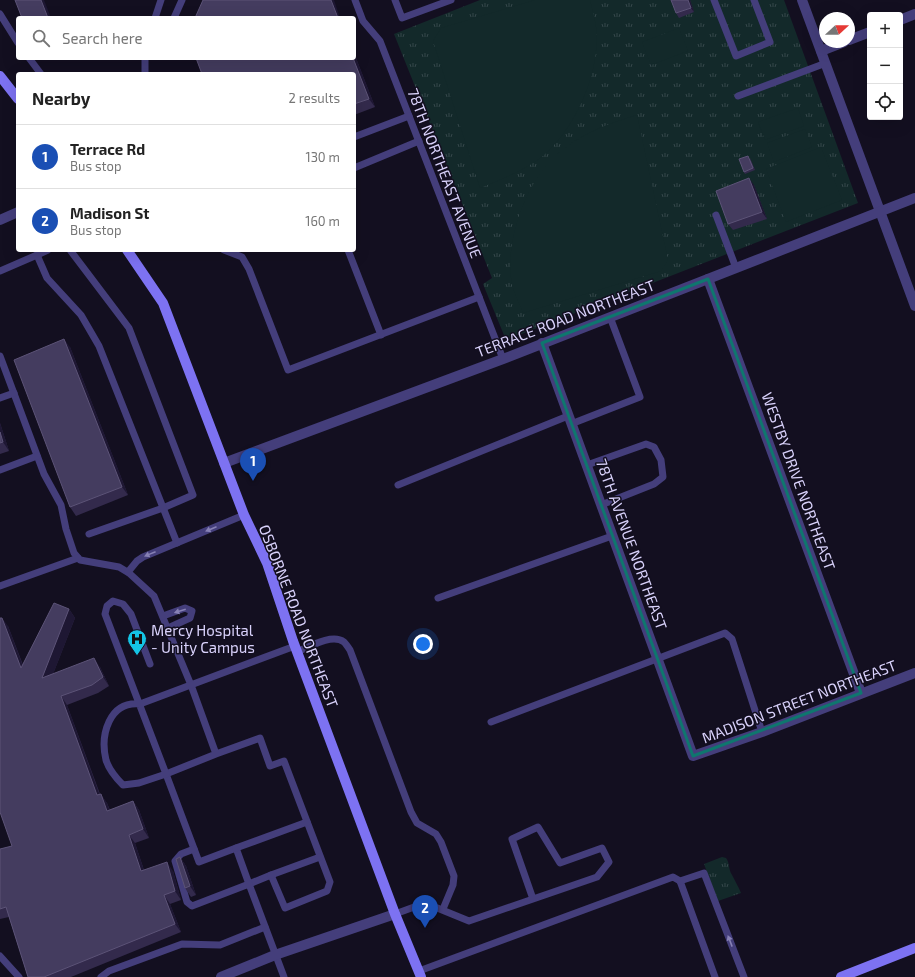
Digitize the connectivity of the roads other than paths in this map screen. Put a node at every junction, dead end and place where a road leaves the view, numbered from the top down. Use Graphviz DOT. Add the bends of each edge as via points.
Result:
graph roads {
  1 [pos="161,0"];
  2 [pos="182,0"];
  3 [pos="355,0"];
  4 [pos="395,0"];
  5 [pos="450,0"];
  6 [pos="714,0"];
  7 [pos="754,0"];
  8 [pos="802,0"];
  9 [pos="0,14"];
  10 [pos="915,14"];
  11 [pos="156,16"];
  12 [pos="175,16"];
  13 [pos="903,19"];
  14 [pos="867,33"];
  15 [pos="855,38"];
  16 [pos="16,40"];
  17 [pos="829,48"];
  18 [pos="821,51"];
  19 [pos="30,60"];
  20 [pos="145,60"];
  21 [pos="826,63"];
  22 [pos="40,72"];
  23 [pos="145,72"];
  24 [pos="0,76"];
  25 [pos="16,96"];
  26 [pos="738,96"];
  27 [pos="409,116"];
  28 [pos="356,136"];
  29 [pos="419,141"];
  30 [pos="356,167"];
  31 [pos="915,198"];
  32 [pos="882,211"];
  33 [pos="16,213"];
  34 [pos="716,215"];
  35 [pos="0,220"];
  36 [pos="44,252"];
  37 [pos="72,252"];
  38 [pos="129,252"];
  39 [pos="229,252"];
  40 [pos="349,252"];
  41 [pos="37,255"];
  42 [pos="736,268"];
  43 [pos="0,271"];
  44 [pos="708,280"];
  45 [pos="479,297"];
  46 [pos="915,306"];
  47 [pos="610,317"];
  48 [pos="381,335"];
  49 [pos="542,343"];
  50 [pos="0,356"];
  51 [pos="503,359"];
  52 [pos="14,392"];
  53 [pos="0,398"];
  54 [pos="570,420"];
  55 [pos="38,456"];
  56 [pos="224,463"];
  57 [pos="587,465"];
  58 [pos="0,470"];
  59 [pos="398,485"];
  60 [pos="601,505"];
  61 [pos="163,508"];
  62 [pos="244,515"];
  63 [pos="89,534"];
  64 [pos="612,536"];
  65 [pos="177,543"];
  66 [pos="78,558"];
  67 [pos="128,572"];
  68 [pos="0,586"];
  69 [pos="438,598"];
  70 [pos="163,616"];
  71 [pos="168,628"];
  72 [pos="296,649"];
  73 [pos="657,658"];
  74 [pos="150,664"];
  75 [pos="915,673"];
  76 [pos="191,685"];
  77 [pos="862,694"];
  78 [pos="140,704"];
  79 [pos="490,722"];
  80 [pos="762,732"];
  81 [pos="216,754"];
  82 [pos="693,756"];
  83 [pos="166,774"];
  84 [pos="308,822"];
  85 [pos="236,848"];
  86 [pos="194,849"];
  87 [pos="320,856"];
  88 [pos="271,875"];
  89 [pos="680,881"];
  90 [pos="249,884"];
  91 [pos="532,899"];
  92 [pos="443,910"];
  93 [pos="396,914"];
  94 [pos="265,928"];
  95 [pos="915,948"];
  96 [pos="275,955"];
  97 [pos="0,956"];
  98 [pos="420,974"];
  99 [pos="19,977"];
  100 [pos="101,977"];
  101 [pos="221,977"];
  102 [pos="284,977"];
  103 [pos="715,977"];
  104 [pos="744,977"];
  105 [pos="841,977"];
  1 -- 11 [label="lane"];
  2 -- 12 [label="lane"];
  3 -- 27 [label="lane, 78TH NORTHEAST AVENUE" via="363,21 380,41"];
  4 -- 5 [label="lane" via="402,18"];
  6 -- 7 [label="lane" via="736,56 770,42"];
  8 -- 18 [label="street"];
  9 -- 16 [label="lane"];
  10 -- 13 [label="street"];
  14 -- 15 [label="street"];
  17 -- 18 [label="street"];
  18 -- 21 [label="street"];
  19 -- 22 [label="lane"];
  20 -- 23 [label="lane"];
  21 -- 26 [label="lane"];
  21 -- 32 [label="street"];
  24 -- 25 [label="street"];
  27 -- 28 [label="lane"];
  27 -- 29 [label="lane, 78TH NORTHEAST AVENUE"];
  29 -- 30 [label="lane"];
  29 -- 45 [label="lane, 78TH NORTHEAST AVENUE"];
  31 -- 32 [label="street, TERRACE ROAD NORTHEAST"];
  32 -- 42 [label="street, TERRACE ROAD NORTHEAST"];
  32 -- 46 [label="street"];
  33 -- 35 [label="street"];
  34 -- 42 [label="lane"];
  36 -- 41 [label="lane"];
  37 -- 61 [label="lane" via="129,328 193,495"];
  38 -- 56 [label="street, OSBORNE ROAD NORTHEAST" via="163,303"];
  39 -- 48 [label="lane" via="242,257 249,269 288,370"];
  40 -- 48 [label="lane"];
  41 -- 43 [label="lane"];
  41 -- 61 [label="lane" via="47,278 81,315 99,346"];
  42 -- 44 [label="street, TERRACE ROAD NORTHEAST"];
  44 -- 47 [label="street, TERRACE ROAD NORTHEAST"];
  44 -- 77 [label="street, WESTBY DRIVE NORTHEAST"];
  45 -- 48 [label="lane"];
  45 -- 51 [label="lane, 78TH NORTHEAST AVENUE"];
  47 -- 49 [label="street, TERRACE ROAD NORTHEAST"];
  47 -- 54 [label="lane" via="640,397"];
  49 -- 51 [label="street, TERRACE ROAD NORTHEAST"];
  49 -- 54 [label="street, 78TH AVENUE NORTHEAST"];
  50 -- 52 [label="lane"];
  51 -- 56 [label="street, TERRACE ROAD NORTHEAST"];
  52 -- 53 [label="lane"];
  52 -- 55 [label="lane"];
  54 -- 57 [label="street, 78TH AVENUE NORTHEAST"];
  54 -- 59 [label="lane"];
  55 -- 58 [label="lane"];
  55 -- 66 [label="lane" via="44,474 61,505 66,529"];
  56 -- 62 [label="street, OSBORNE ROAD NORTHEAST"];
  57 -- 60 [label="street, 78TH AVENUE NORTHEAST"];
  57 -- 60 [label="lane" via="646,444 654,447 661,460 663,477 654,484"];
  60 -- 64 [label="street, 78TH AVENUE NORTHEAST"];
  61 -- 63 [label="lane"];
  61 -- 65 [label="lane"];
  62 -- 65 [label="lane, one-way"];
  62 -- 72 [label="street, OSBORNE ROAD NORTHEAST" via="267,563"];
  64 -- 69 [label="lane"];
  64 -- 73 [label="street, 78TH AVENUE NORTHEAST"];
  65 -- 67 [label="lane, one-way" via="143,557"];
  66 -- 67 [label="lane" via="119,567"];
  66 -- 68 [label="lane"];
  67 -- 70 [label="lane" via="154,596"];
  70 -- 71 [label="lane"];
  71 -- 70 [label="lane, one-way" via="190,618 192,611 185,608"];
  71 -- 76 [label="lane"];
  72 -- 76 [label="lane"];
  72 -- 92 [label="lane" via="334,639 344,642 350,650 411,812 417,822 436,834 442,842 454,876"];
  72 -- 93 [label="street, OSBORNE ROAD NORTHEAST"];
  73 -- 79 [label="lane"];
  73 -- 80 [label="lane" via="725,633 729,636"];
  73 -- 82 [label="street, 78TH AVENUE NORTHEAST"];
  74 -- 78 [label="lane" via="131,614 123,604 114,601 107,606 105,614"];
  75 -- 77 [label="street, MADISON STREET NORTHEAST"];
  76 -- 78 [label="lane"];
  76 -- 81 [label="lane"];
  77 -- 80 [label="street, MADISON STREET NORTHEAST"];
  78 -- 83 [label="lane"];
  78 -- 83 [label="lane" via="131,703 109,719 104,736 106,760 112,773 123,786"];
  80 -- 82 [label="street, MADISON STREET NORTHEAST"];
  81 -- 83 [label="lane"];
  81 -- 84 [label="lane" via="260,738 270,766 284,761"];
  83 -- 86 [label="lane"];
  84 -- 85 [label="lane"];
  84 -- 87 [label="lane"];
  85 -- 86 [label="lane" via="198,862"];
  85 -- 90 [label="lane"];
  86 -- 90 [label="lane" via="181,854 175,861 187,902 192,906"];
  87 -- 88 [label="lane"];
  87 -- 88 [label="lane" via="330,882 327,891 285,908"];
  88 -- 90 [label="lane"];
  89 -- 98 [label="lane" via="673,877"];
  89 -- 103 [label="lane"];
  104 -- 89 [label="lane, one-way" via="704,873"];
  90 -- 94 [label="lane"];
  91 -- 91 [label="lane" via="597,877 608,862 602,848 560,863 538,827 512,839"];
  91 -- 92 [label="lane" via="469,921"];
  92 -- 93 [label="lane" via="425,903"];
  93 -- 96 [label="street"];
  93 -- 98 [label="street, OSBORNE ROAD NORTHEAST"];
  94 -- 96 [label="lane"];
  94 -- 100 [label="lane" via="220,945 182,944 110,971"];
  95 -- 105 [label="street"];
  96 -- 101 [label="street"];
  96 -- 102 [label="lane"];
  97 -- 99 [label="lane"];
}
